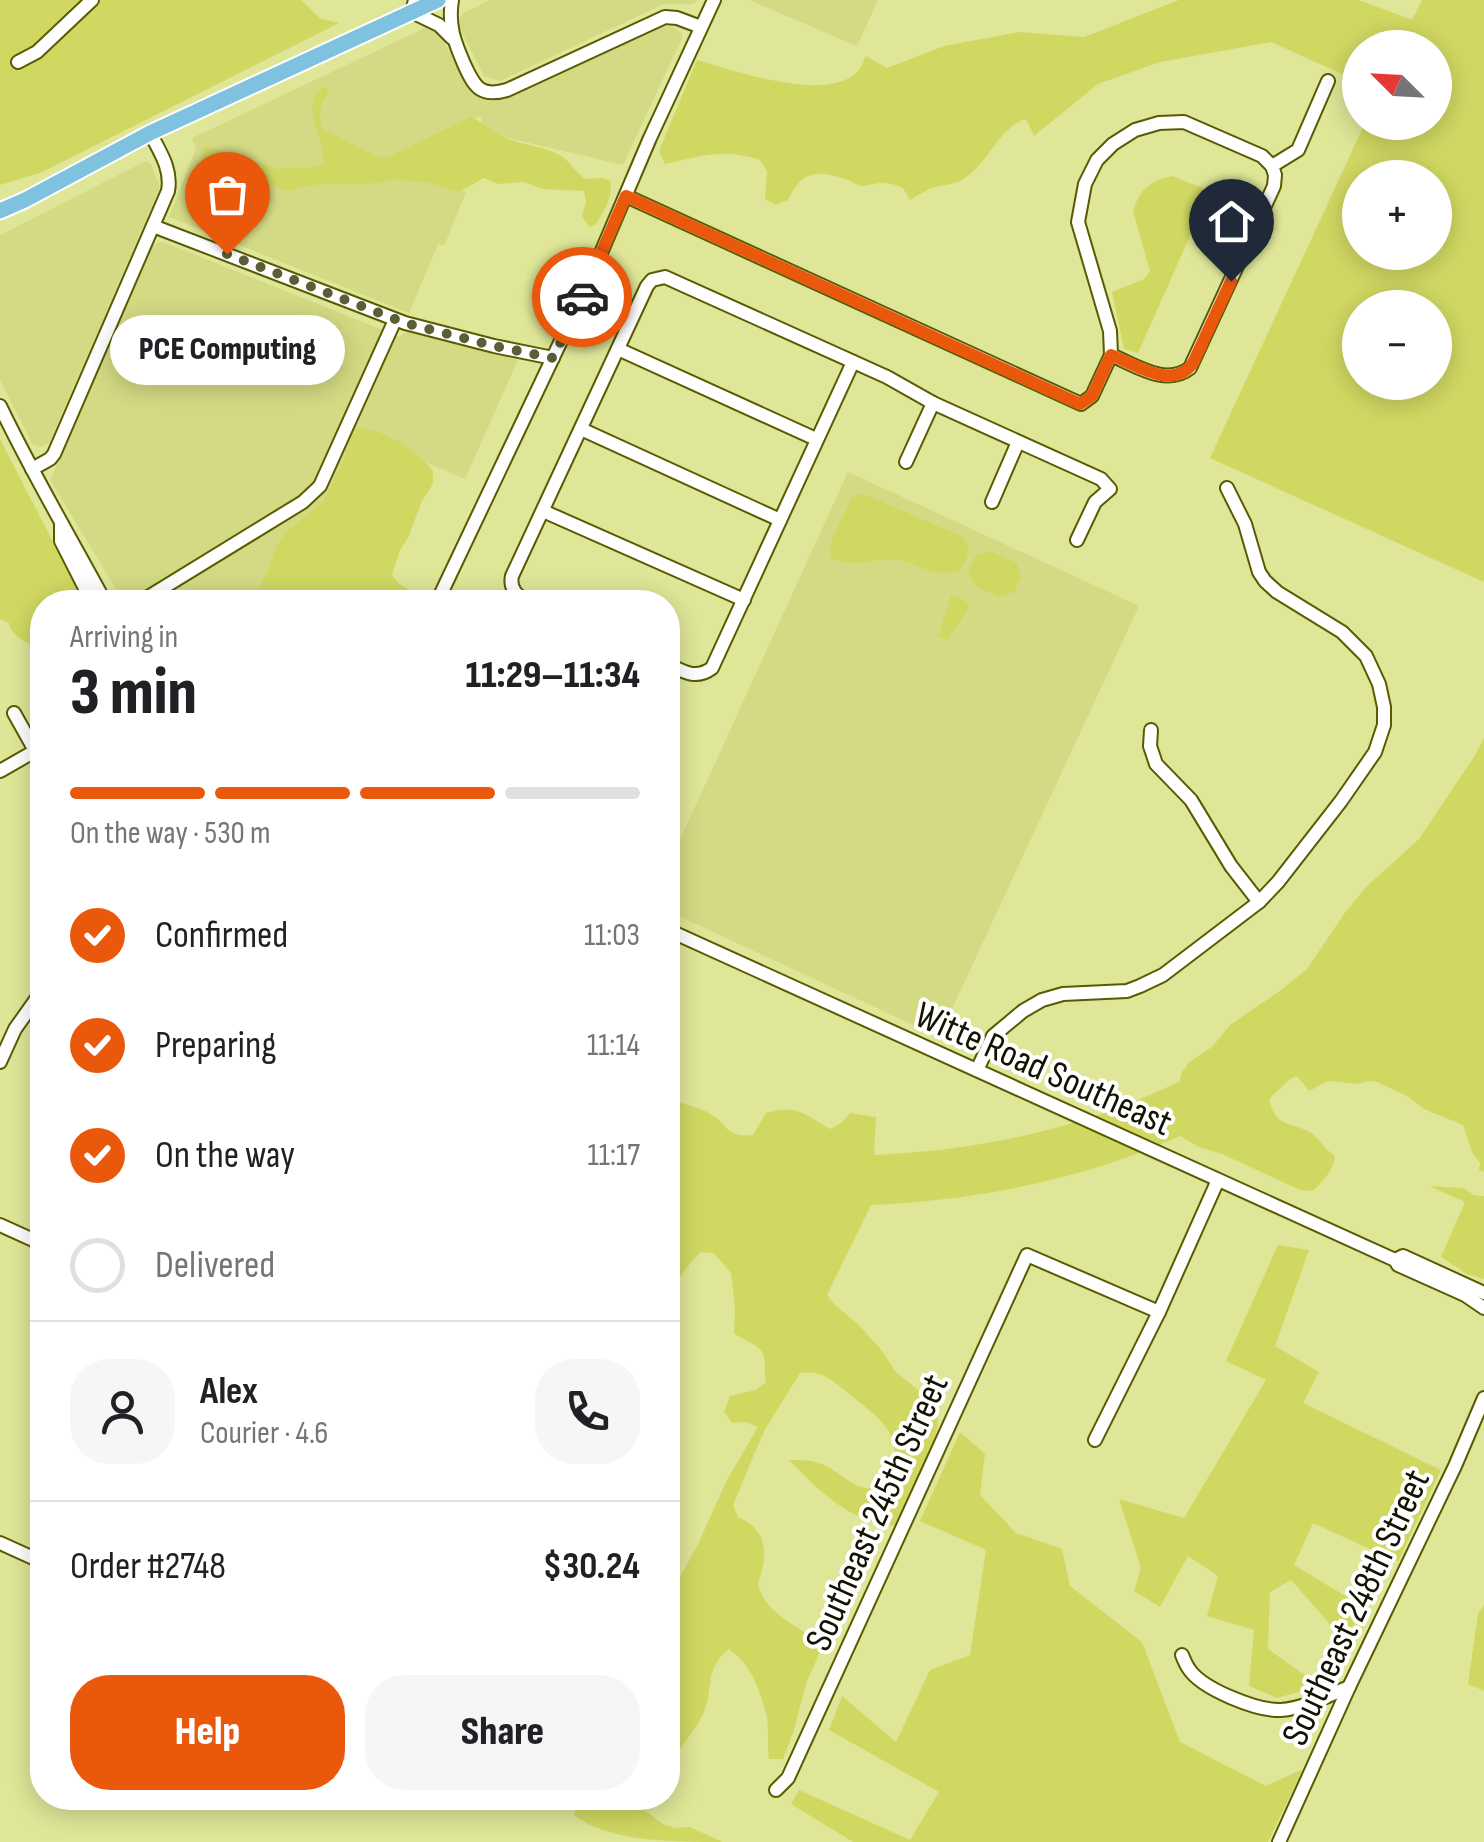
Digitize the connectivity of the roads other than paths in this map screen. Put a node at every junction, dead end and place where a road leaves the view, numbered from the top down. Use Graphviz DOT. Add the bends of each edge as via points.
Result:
graph roads {
  1 [pos="92,0"];
  2 [pos="438,0"];
  3 [pos="452,0"];
  4 [pos="714,0"];
  5 [pos="413,6"];
  6 [pos="701,27"];
  7 [pos="452,38"];
  8 [pos="18,62"];
  9 [pos="1328,81"];
  10 [pos="150,133"];
  11 [pos="1272,166"];
  12 [pos="626,196"];
  13 [pos="0,210"];
  14 [pos="153,226"];
  15 [pos="395,320"];
  16 [pos="618,349"];
  17 [pos="1111,355"];
  18 [pos="553,358"];
  19 [pos="853,362"];
  20 [pos="933,403"];
  21 [pos="0,406"];
  22 [pos="580,429"];
  23 [pos="816,439"];
  24 [pos="1018,442"];
  25 [pos="906,462"];
  26 [pos="32,469"];
  27 [pos="1227,488"];
  28 [pos="992,502"];
  29 [pos="543,511"];
  30 [pos="780,520"];
  31 [pos="61,524"];
  32 [pos="1077,540"];
  33 [pos="90,590"];
  34 [pos="94,590"];
  35 [pos="160,590"];
  36 [pos="443,590"];
  37 [pos="515,590"];
  38 [pos="744,600"];
  39 [pos="680,670"];
  40 [pos="14,713"];
  41 [pos="1151,730"];
  42 [pos="30,741"];
  43 [pos="30,760"];
  44 [pos="0,770"];
  45 [pos="1259,902"];
  46 [pos="680,935"];
  47 [pos="30,1008"];
  48 [pos="0,1062"];
  49 [pos="977,1070"];
  50 [pos="1218,1180"];
  51 [pos="0,1225"];
  52 [pos="30,1239"];
  53 [pos="1396,1260"];
  54 [pos="1484,1294"];
  55 [pos="1484,1308"];
  56 [pos="1159,1312"];
  57 [pos="1484,1398"];
  58 [pos="1096,1440"];
  59 [pos="0,1544"];
  60 [pos="30,1557"];
  61 [pos="1182,1655"];
  62 [pos="1348,1687"];
  63 [pos="776,1790"];
  64 [pos="1280,1842"];
  1 -- 8 [label="street" via="38,52"];
  2 -- 5 [label="main road"];
  3 -- 7 [label="street"];
  4 -- 6 [label="street"];
  5 -- 7 [label="street"];
  5 -- 10 [label="main road"];
  6 -- 7 [label="street" via="660,18 497,93 475,85"];
  6 -- 12 [label="street"];
  9 -- 11 [label="street" via="1298,150"];
  10 -- 13 [label="main road"];
  10 -- 14 [label="street" via="169,182"];
  11 -- 17 [label="street" via="1274,186 1190,368 1168,377"];
  11 -- 17 [label="street" via="1184,122 1135,130 1097,160 1078,222"];
  12 -- 17 [label="street" via="1080,404 1092,396"];
  12 -- 18 [label="street"];
  14 -- 15 [label="street"];
  14 -- 26 [label="street" via="54,454"];
  15 -- 18 [label="street"];
  15 -- 35 [label="street" via="320,486"];
  16 -- 19 [label="street" via="647,286 670,278"];
  16 -- 22 [label="street"];
  16 -- 23 [label="street"];
  18 -- 36 [label="street"];
  19 -- 20 [label="street"];
  19 -- 23 [label="street"];
  20 -- 24 [label="street"];
  20 -- 25 [label="street"];
  21 -- 26 [label="street"];
  22 -- 29 [label="street"];
  22 -- 30 [label="street"];
  23 -- 30 [label="street"];
  24 -- 28 [label="street"];
  24 -- 32 [label="street" via="1091,474 1110,490 1094,502"];
  26 -- 31 [label="street"];
  27 -- 45 [label="street" via="1265,581 1356,644 1379,684 1384,708 1375,752"];
  29 -- 37 [label="street" via="511,582"];
  29 -- 38 [label="street"];
  30 -- 38 [label="street"];
  31 -- 33 [label="street" via="61,540"];
  31 -- 34 [label="street"];
  38 -- 39 [label="street" via="712,668 691,675"];
  40 -- 42 [label="street"];
  41 -- 45 [label="street" via="1156,764 1191,800"];
  43 -- 44 [label="street"];
  45 -- 49 [label="street" via="1140,986 1062,994 1023,1010 993,1036"];
  46 -- 49 [label="street, Witte Road Southeast"];
  47 -- 48 [label="street"];
  49 -- 50 [label="street, Witte Road Southeast"];
  50 -- 53 [label="street, Witte Road Southeast"];
  50 -- 56 [label="street"];
  51 -- 52 [label="street"];
  53 -- 54 [label="street, Witte Road Southeast" via="1403,1256"];
  53 -- 55 [label="street, Witte Road Southeast"];
  56 -- 58 [label="street"];
  56 -- 63 [label="street, Southeast 245th Street" via="1026,1255 788,1778"];
  57 -- 62 [label="street, Southeast 248th Street"];
  59 -- 60 [label="street"];
  61 -- 62 [label="street" via="1202,1682 1257,1707 1306,1705"];
  62 -- 64 [label="street, Southeast 248th Street"];
}
